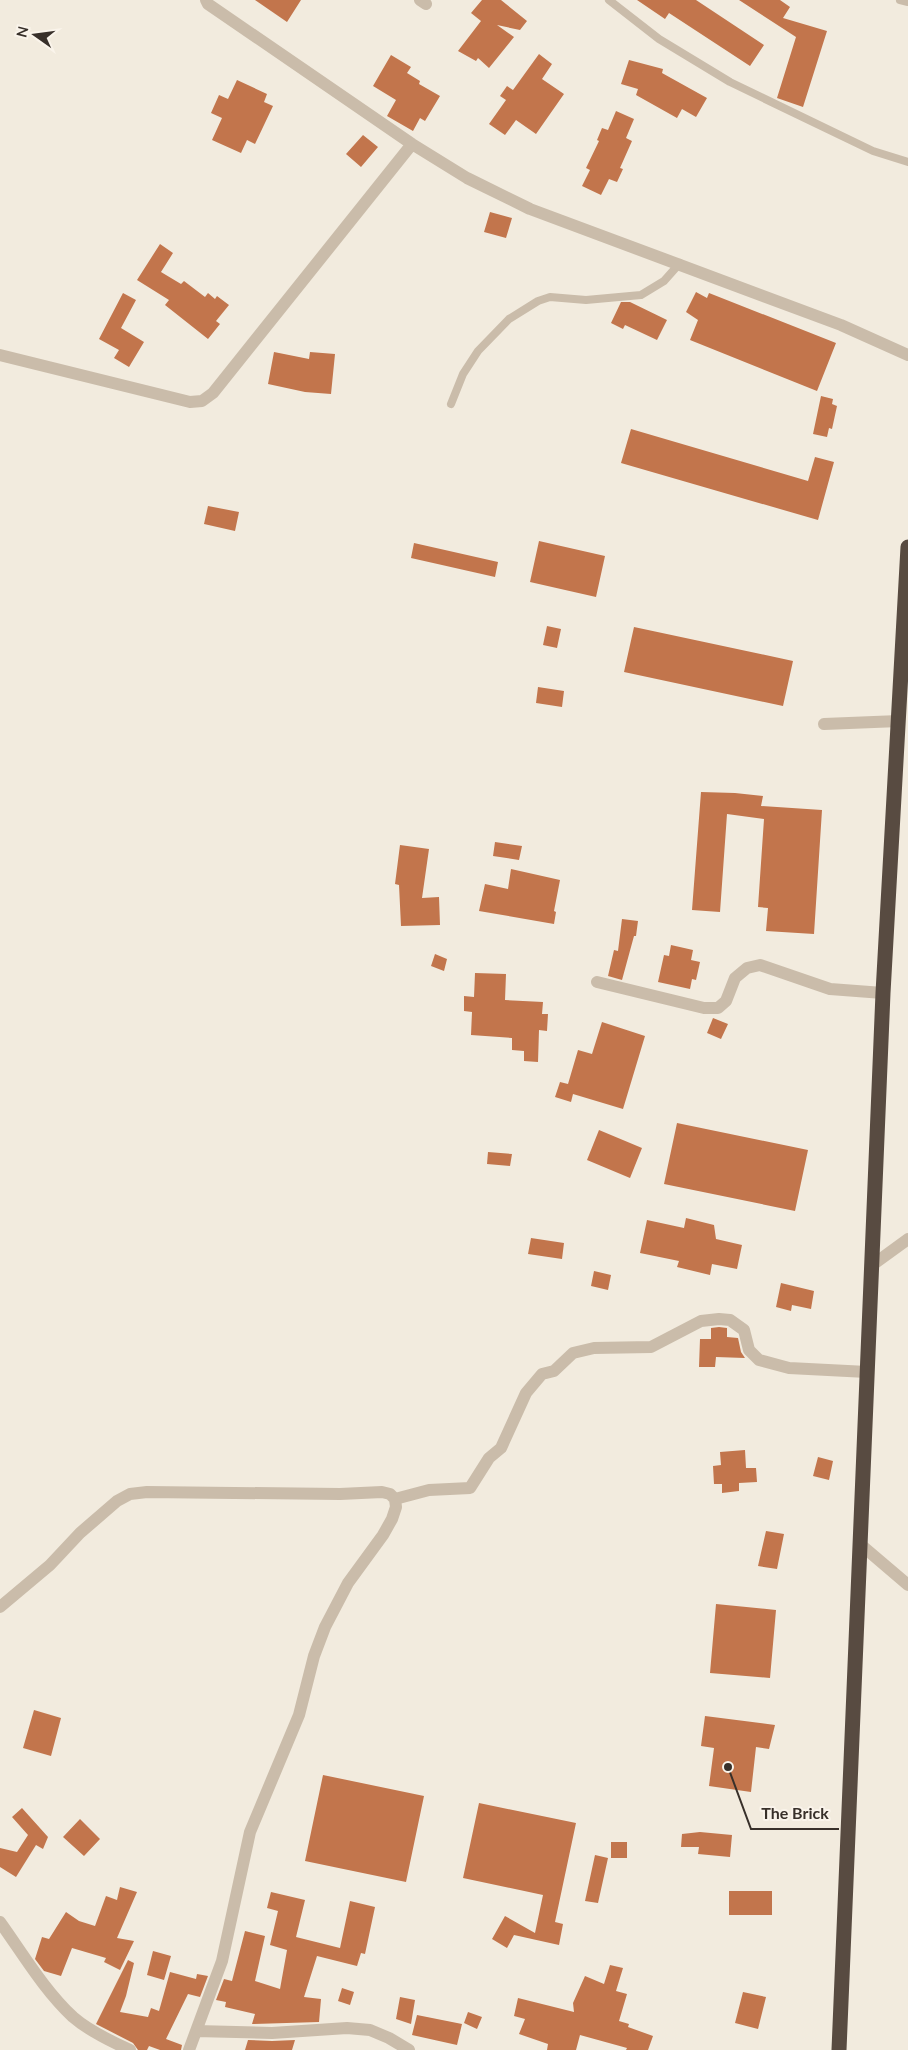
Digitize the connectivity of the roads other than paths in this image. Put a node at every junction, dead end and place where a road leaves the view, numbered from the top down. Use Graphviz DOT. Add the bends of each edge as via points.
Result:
graph roads {
  1 [pos="609,0"];
  2 [pos="900,0"];
  3 [pos="205,1"];
  4 [pos="908,2"];
  5 [pos="412,144"];
  6 [pos="908,162"];
  7 [pos="680,264"];
  8 [pos="0,355"];
  9 [pos="908,355"];
  10 [pos="450,404"];
  11 [pos="908,547"];
  12 [pos="899,720"];
  13 [pos="824,724"];
  14 [pos="598,982"];
  15 [pos="883,993"];
  16 [pos="908,1239"];
  17 [pos="872,1266"];
  18 [pos="867,1372"];
  19 [pos="395,1499"];
  20 [pos="860,1544"];
  21 [pos="908,1585"];
  22 [pos="0,1607"];
  23 [pos="0,1922"];
  24 [pos="196,2031"];
  25 [pos="130,2050"];
  26 [pos="189,2050"];
  27 [pos="409,2050"];
  28 [pos="839,2050"];
  1 -- 6 [label="lane" via="659,38 730,82 873,150"];
  2 -- 4 [label="lane"];
  3 -- 5 [label="street"];
  5 -- 7 [label="street" via="467,178 530,209"];
  5 -- 8 [label="street" via="213,393 202,402 190,402"];
  7 -- 9 [label="street" via="841,325"];
  7 -- 10 [label="lane" via="654,289 641,295 586,300 550,297 538,301 510,319 478,351 463,374"];
  11 -- 12 [label="highway"];
  12 -- 13 [label="street"];
  12 -- 15 [label="highway"];
  14 -- 15 [label="street" via="704,1008 718,1008 726,1001 735,978 747,968 760,965 830,989"];
  15 -- 17 [label="highway"];
  16 -- 17 [label="street"];
  17 -- 18 [label="highway"];
  18 -- 19 [label="street" via="790,1368 759,1360 749,1350 744,1330 730,1320 719,1318 701,1321 651,1347 594,1348 573,1353 554,1371 542,1374 526,1393 501,1448 489,1458 470,1488 429,1490"];
  18 -- 20 [label="highway"];
  19 -- 22 [label="street" via="382,1492 130,1494 80,1533 50,1565"];
  19 -- 24 [label="street" via="392,1519 336,1603 314,1656 299,1715 250,1832 222,1961"];
  20 -- 21 [label="street"];
  20 -- 28 [label="highway"];
  23 -- 25 [label="street" via="73,2017"];
  24 -- 26 [label="street"];
  24 -- 27 [label="street" via="370,2030"];
}
